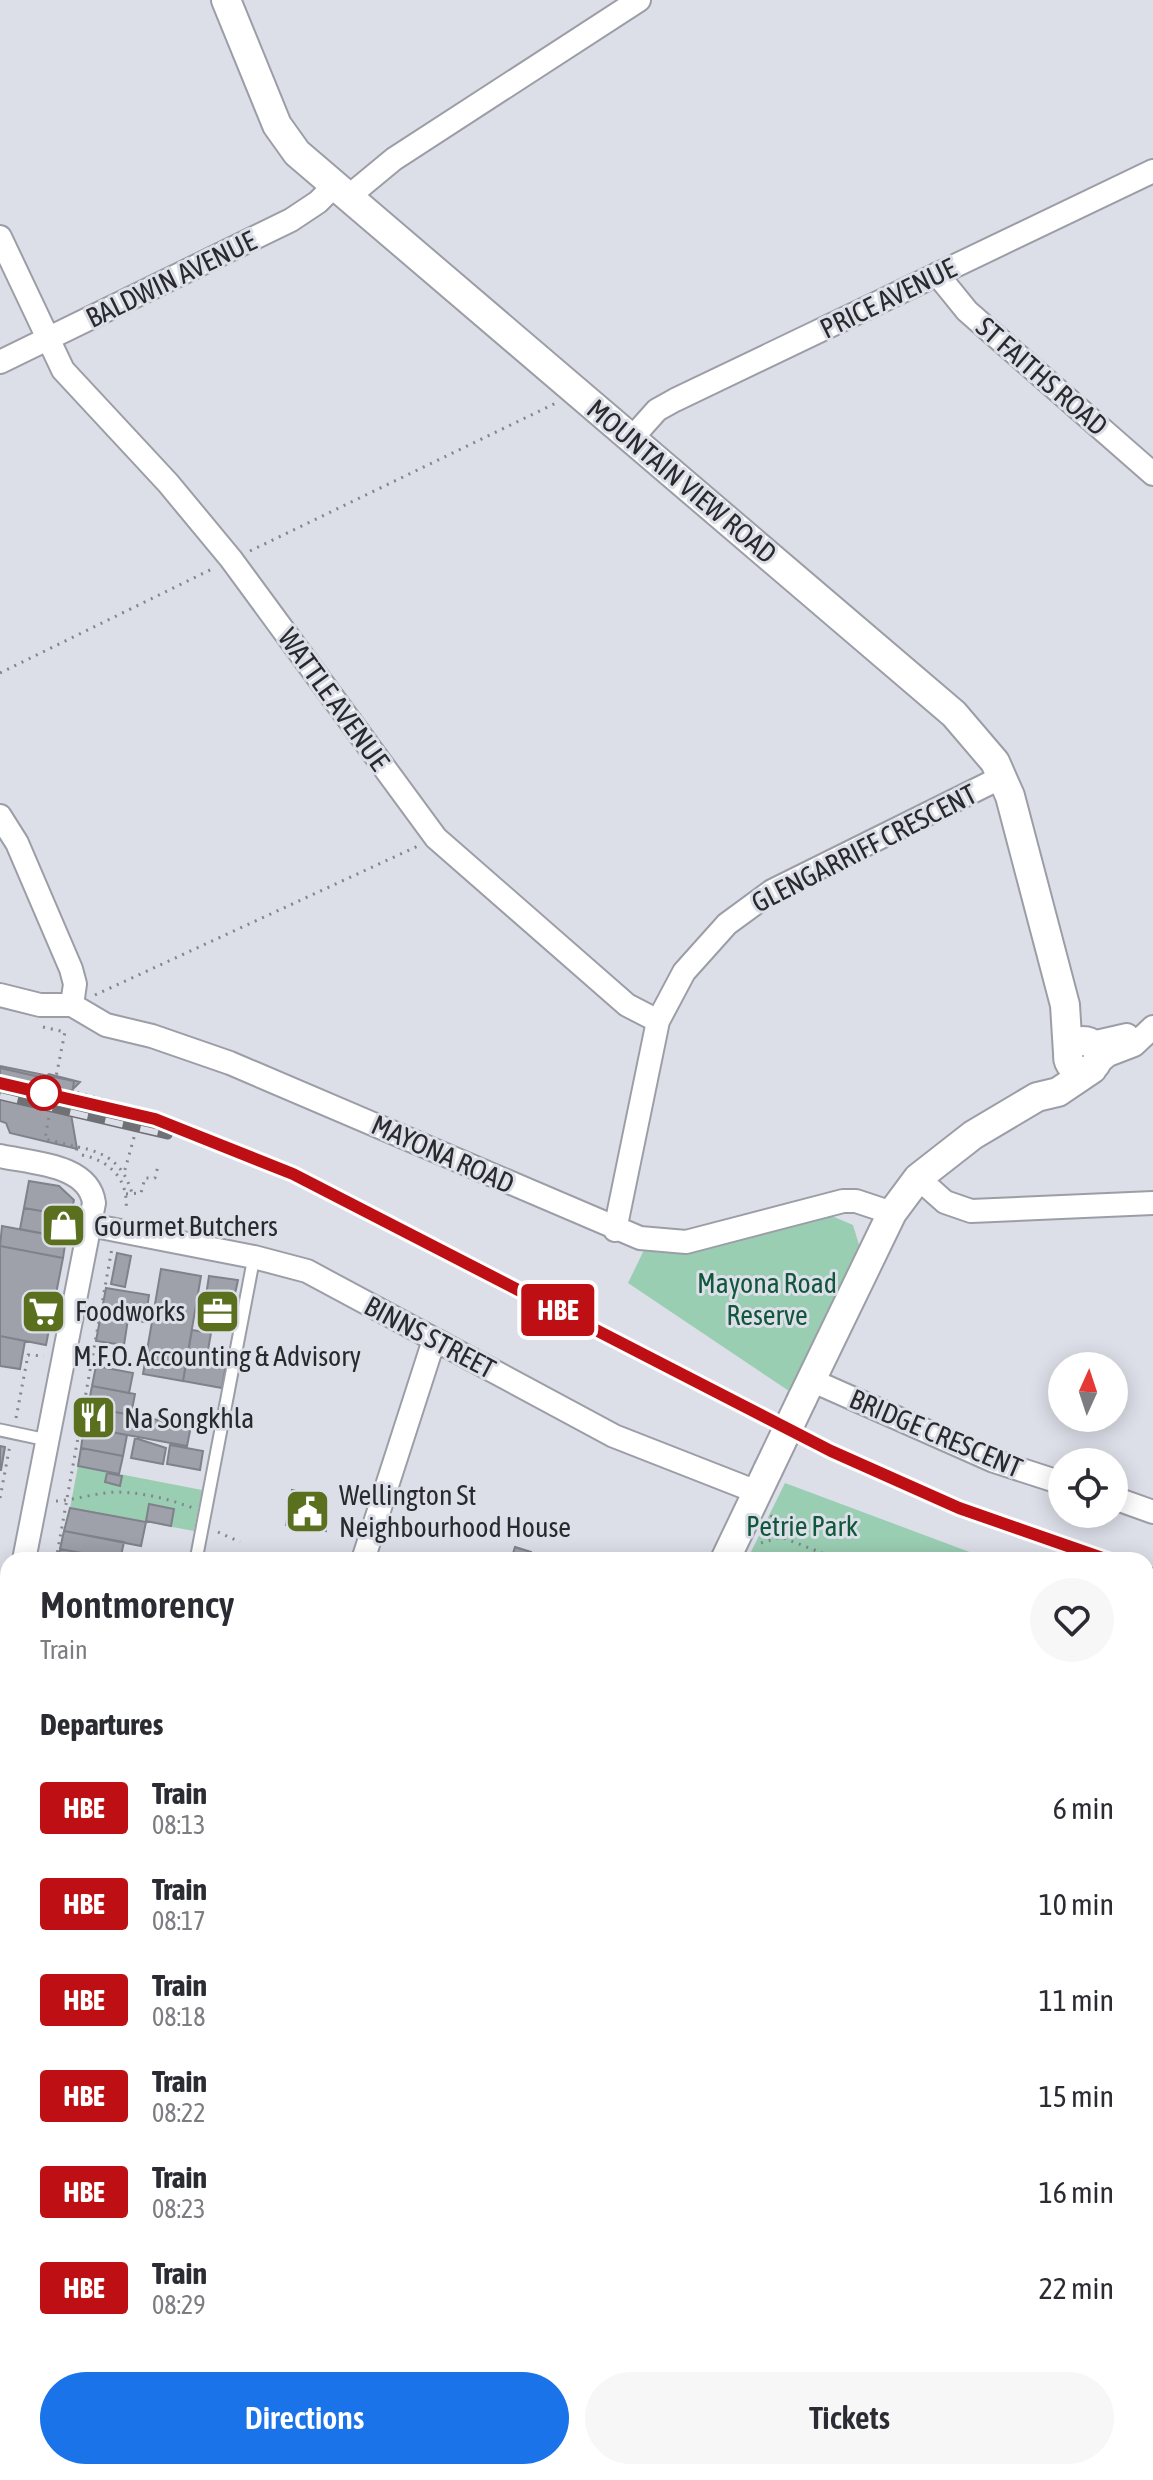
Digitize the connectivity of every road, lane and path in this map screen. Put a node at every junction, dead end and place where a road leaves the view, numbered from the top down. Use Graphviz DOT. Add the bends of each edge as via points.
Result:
graph roads {
  1 [pos="226,0"];
  2 [pos="639,0"];
  3 [pos="1153,171"];
  4 [pos="342,191"];
  5 [pos="0,237"];
  6 [pos="937,274"];
  7 [pos="50,338"];
  8 [pos="0,362"];
  9 [pos="578,392"];
  10 [pos="632,438"];
  11 [pos="1153,474"];
  12 [pos="231,559"];
  13 [pos="0,673"];
  14 [pos="1002,777"];
  15 [pos="0,816"];
  16 [pos="436,838"];
  17 [pos="0,995"];
  18 [pos="72,1005"];
  19 [pos="658,1021"];
  20 [pos="39,1026"];
  21 [pos="1148,1030"];
  22 [pos="1084,1055"];
  23 [pos="50,1110"];
  24 [pos="77,1147"];
  25 [pos="0,1156"];
  26 [pos="158,1166"];
  27 [pos="124,1173"];
  28 [pos="918,1178"];
  29 [pos="132,1193"];
  30 [pos="126,1194"];
  31 [pos="1153,1203"];
  32 [pos="892,1213"];
  33 [pos="120,1223"];
  34 [pos="90,1225"];
  35 [pos="615,1230"];
  36 [pos="254,1257"];
  37 [pos="434,1340"];
  38 [pos="806,1389"];
  39 [pos="0,1430"];
  40 [pos="47,1440"];
  41 [pos="1048,1478"];
  42 [pos="762,1481"];
  43 [pos="67,1500"];
  44 [pos="36,1502"];
  45 [pos="1128,1503"];
  46 [pos="1153,1512"];
  47 [pos="204,1514"];
  48 [pos="240,1542"];
  49 [pos="26,1552"];
  50 [pos="57,1552"];
  51 [pos="197,1552"];
  52 [pos="366,1552"];
  53 [pos="728,1552"];
  54 [pos="738,1552"];
  55 [pos="819,1552"];
  1 -- 4 [label="street, MOUNTAIN VIEW ROAD" via="282,134"];
  2 -- 4 [label="street, BALDWIN AVENUE"];
  3 -- 6 [label="street, PRICE AVENUE"];
  4 -- 7 [label="street, BALDWIN AVENUE"];
  4 -- 9 [label="street, MOUNTAIN VIEW ROAD"];
  5 -- 7 [label="street, WATTLE AVENUE"];
  6 -- 10 [label="street, PRICE AVENUE" via="662,407"];
  6 -- 11 [label="street, ST FAITHS ROAD" via="967,311"];
  7 -- 8 [label="street, BALDWIN AVENUE"];
  7 -- 12 [label="street, WATTLE AVENUE" via="63,370"];
  9 -- 10 [label="street, MOUNTAIN VIEW ROAD"];
  9 -- 12 [label="path"];
  10 -- 14 [label="street, MOUNTAIN VIEW ROAD" via="954,714 982,743"];
  12 -- 13 [label="path"];
  12 -- 16 [label="street, WATTLE AVENUE"];
  14 -- 19 [label="street, GLENGARRIFF CRESCENT" via="744,909 684,972"];
  14 -- 22 [label="street, MOUNTAIN VIEW ROAD" via="1065,1005"];
  15 -- 18 [label="street" via="17,843 71,969"];
  16 -- 18 [label="path"];
  16 -- 19 [label="street, WATTLE AVENUE" via="627,1005"];
  17 -- 18 [label="street, MAYONA ROAD" via="40,1005"];
  18 -- 35 [label="street, MAYONA ROAD" via="106,1025 230,1063"];
  19 -- 35 [label="street, GLENGARRIFF CRESCENT"];
  20 -- 27 [label="path" via="65,1032 53,1090 142,1109"];
  21 -- 22 [label="street"];
  22 -- 28 [label="street" via="1058,1092 1037,1097 959,1144"];
  23 -- 24 [label="path" via="45,1139"];
  24 -- 27 [label="path" via="114,1160"];
  24 -- 30 [label="path" via="76,1154 109,1165"];
  25 -- 34 [label="street" via="81,1178 93,1195"];
  26 -- 29 [label="path" via="155,1178 145,1178 141,1193"];
  27 -- 29 [label="path"];
  28 -- 31 [label="street" via="945,1202 971,1211"];
  28 -- 32 [label="street"];
  29 -- 30 [label="path"];
  30 -- 33 [label="path"];
  32 -- 35 [label="street, MAYONA ROAD" via="843,1201 686,1242"];
  32 -- 38 [label="street"];
  33 -- 34 [label="street, BINNS STREET"];
  33 -- 36 [label="street, BINNS STREET"];
  33 -- 43 [label="path"];
  34 -- 40 [label="street"];
  36 -- 37 [label="street, BINNS STREET" via="307,1271"];
  36 -- 47 [label="lane"];
  37 -- 42 [label="street, BINNS STREET" via="614,1436"];
  37 -- 52 [label="street"];
  38 -- 41 [label="street, BRIDGE CRESCENT"];
  38 -- 42 [label="street, bridge"];
  39 -- 40 [label="lane"];
  40 -- 44 [label="street"];
  42 -- 53 [label="street"];
  43 -- 44 [label="path"];
  43 -- 47 [label="path" via="116,1492 147,1495"];
  43 -- 50 [label="path"];
  44 -- 49 [label="street"];
  45 -- 46 [label="street"];
  47 -- 48 [label="path" via="219,1533"];
  47 -- 51 [label="lane"];
  54 -- 55 [label="path" via="781,1537"];
}
